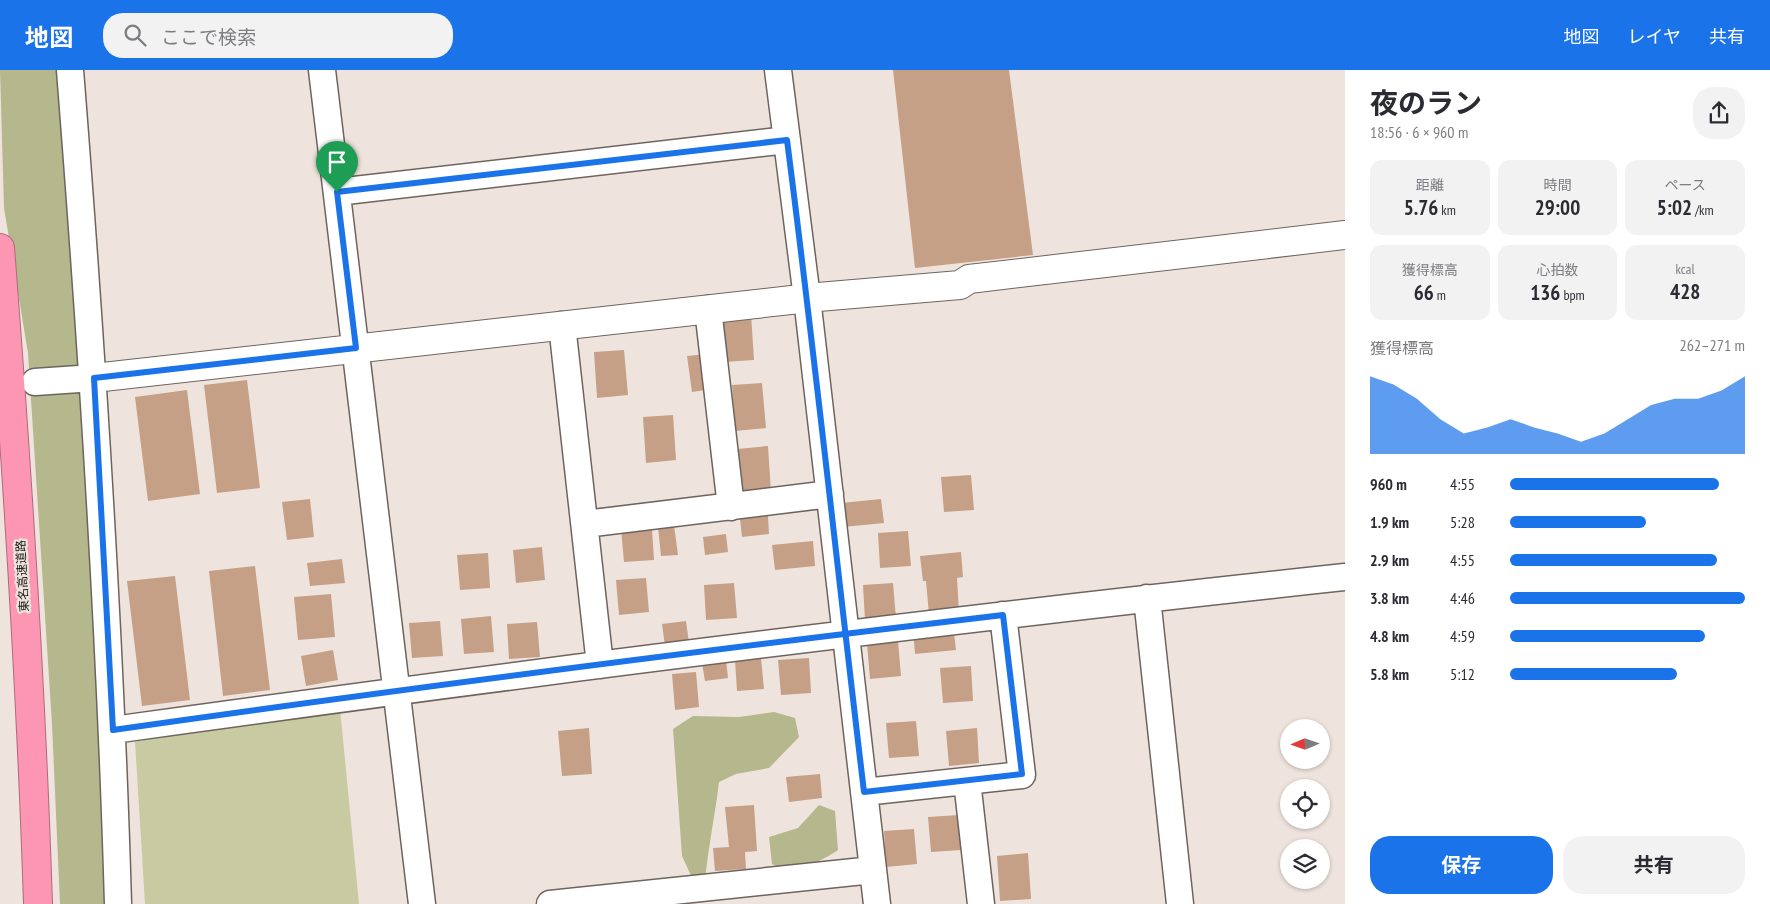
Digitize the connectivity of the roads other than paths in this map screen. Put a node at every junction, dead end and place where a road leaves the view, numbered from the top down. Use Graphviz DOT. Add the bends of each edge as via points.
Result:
graph roads {
  1 [pos="70,70"];
  2 [pos="322,70"];
  3 [pos="778,70"];
  4 [pos="787,140"];
  5 [pos="337,192"];
  6 [pos="1345,235"];
  7 [pos="0,248"];
  8 [pos="807,298"];
  9 [pos="708,309"];
  10 [pos="562,325"];
  11 [pos="356,348"];
  12 [pos="94,378"];
  13 [pos="35,382"];
  14 [pos="830,494"];
  15 [pos="731,506"];
  16 [pos="585,524"];
  17 [pos="1345,577"];
  18 [pos="1147,598"];
  19 [pos="1003,615"];
  20 [pos="845,634"];
  21 [pos="600,665"];
  22 [pos="397,690"];
  23 [pos="113,730"];
  24 [pos="967,781"];
  25 [pos="864,792"];
  26 [pos="873,870"];
  27 [pos="38,904"];
  28 [pos="118,904"];
  29 [pos="422,904"];
  30 [pos="550,904"];
  31 [pos="877,904"];
  32 [pos="981,904"];
  33 [pos="1180,904"];
  1 -- 12 [label="street"];
  2 -- 5 [label="street"];
  3 -- 4 [label="street"];
  4 -- 5 [label="street"];
  4 -- 8 [label="street"];
  5 -- 11 [label="street"];
  6 -- 8 [label="street" via="969,279 960,284"];
  7 -- 27 [label="highway, 東名高速道路" via="17,480"];
  8 -- 9 [label="street"];
  8 -- 14 [label="street"];
  9 -- 10 [label="street"];
  9 -- 15 [label="street"];
  10 -- 11 [label="street"];
  10 -- 16 [label="street"];
  11 -- 12 [label="street"];
  11 -- 22 [label="street"];
  12 -- 13 [label="street"];
  12 -- 23 [label="street"];
  14 -- 15 [label="street"];
  14 -- 20 [label="street"];
  15 -- 16 [label="street"];
  16 -- 21 [label="street"];
  17 -- 18 [label="street"];
  18 -- 19 [label="street"];
  18 -- 33 [label="street"];
  19 -- 20 [label="street"];
  19 -- 24 [label="street" via="1022,774"];
  20 -- 21 [label="street"];
  20 -- 25 [label="street"];
  21 -- 22 [label="street"];
  22 -- 23 [label="street"];
  22 -- 29 [label="street"];
  23 -- 28 [label="street"];
  24 -- 25 [label="street"];
  24 -- 32 [label="street"];
  25 -- 26 [label="street"];
  26 -- 30 [label="street"];
  26 -- 31 [label="street"];
}
